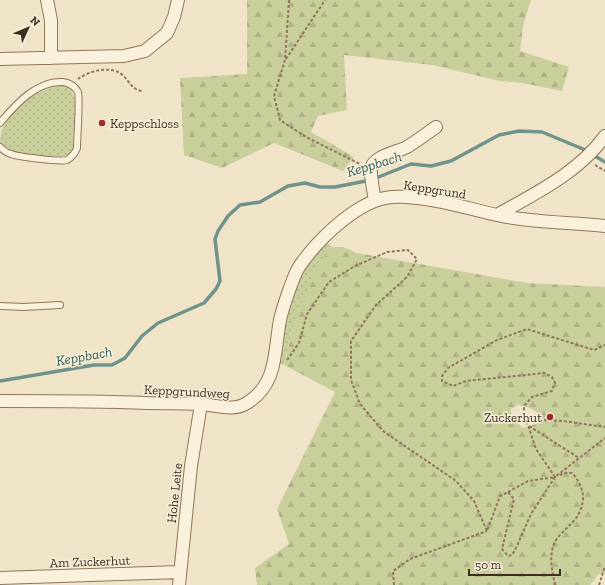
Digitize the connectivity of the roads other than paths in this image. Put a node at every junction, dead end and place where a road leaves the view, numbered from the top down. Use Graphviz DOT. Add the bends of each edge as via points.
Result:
graph roads {
  1 [pos="47,0"];
  2 [pos="178,0"];
  3 [pos="0,58"];
  4 [pos="50,58"];
  5 [pos="0,123"];
  6 [pos="436,127"];
  7 [pos="605,136"];
  8 [pos="0,147"];
  9 [pos="374,196"];
  10 [pos="497,215"];
  11 [pos="605,226"];
  12 [pos="298,268"];
  13 [pos="60,305"];
  14 [pos="0,306"];
  15 [pos="0,401"];
  16 [pos="201,404"];
  17 [pos="180,572"];
  18 [pos="0,578"];
  19 [pos="179,585"];
  1 -- 4 [label="street" via="51,20"];
  2 -- 4 [label="street" via="167,33 145,51 124,56"];
  3 -- 4 [label="street"];
  5 -- 8 [label="lane" via="12,107 34,90 49,84 66,82 78,93 75,154 65,160 57,160 11,154"];
  6 -- 9 [label="street" via="420,139 383,156 374,163 371,172"];
  7 -- 10 [label="street" via="586,159 568,173"];
  9 -- 10 [label="street, Keppgrund" via="434,201"];
  9 -- 12 [label="street, Keppgrund" via="338,224 314,247"];
  10 -- 11 [label="street, Keppgrund" via="519,220"];
  12 -- 16 [label="street, Keppgrundweg" via="281,318 272,373 264,389 245,404 233,408"];
  13 -- 14 [label="lane"];
  15 -- 16 [label="street, Keppgrundweg"];
  16 -- 17 [label="street, Hohe Leite" via="191,466"];
  17 -- 18 [label="street, Am Zuckerhut"];
  17 -- 19 [label="street, Hohe Leite"];
}
